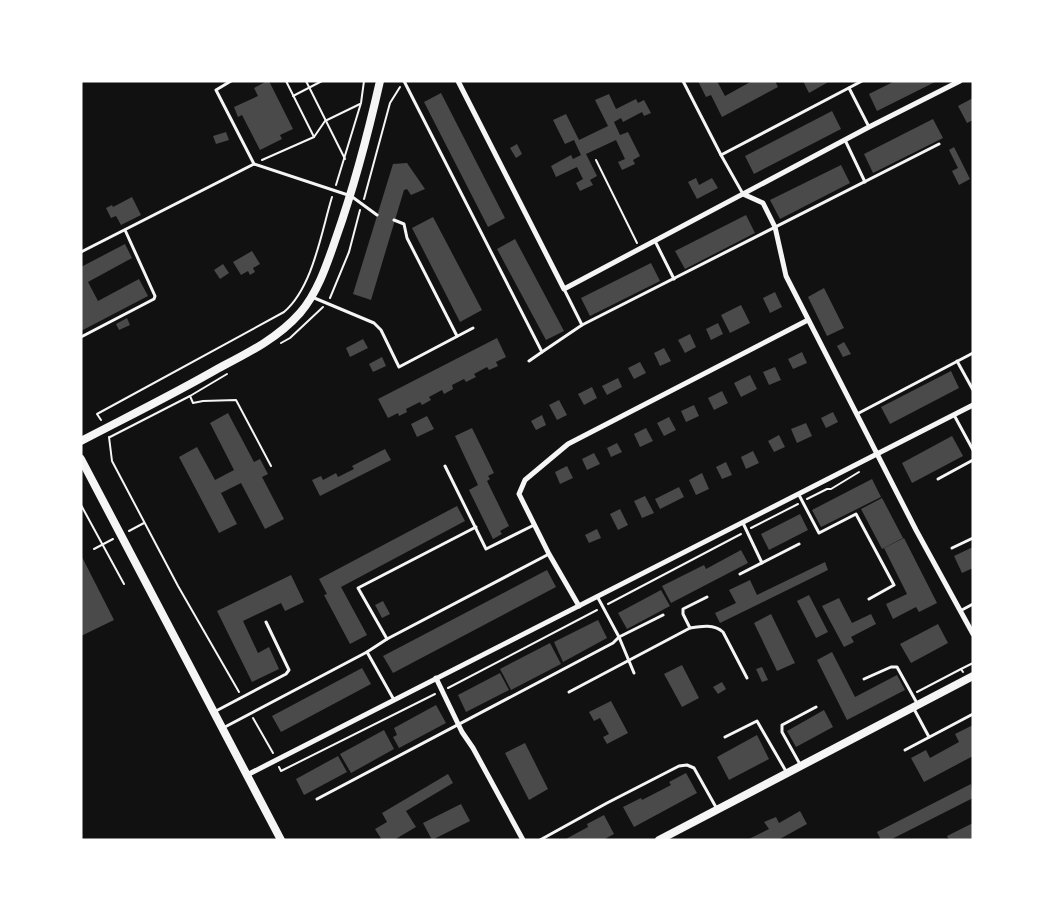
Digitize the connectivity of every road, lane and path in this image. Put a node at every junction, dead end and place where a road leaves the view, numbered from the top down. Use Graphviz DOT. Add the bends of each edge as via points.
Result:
graph roads {
  1 [pos="231,81"];
  2 [pos="286,81"];
  3 [pos="306,81"];
  4 [pos="322,81"];
  5 [pos="364,81"];
  6 [pos="380,81"];
  7 [pos="404,81"];
  8 [pos="458,81"];
  9 [pos="683,81"];
  10 [pos="862,81"];
  11 [pos="960,81"];
  12 [pos="309,88"];
  13 [pos="849,88"];
  14 [pos="293,96"];
  15 [pos="361,103"];
  16 [pos="325,122"];
  17 [pos="869,127"];
  18 [pos="314,137"];
  19 [pos="845,140"];
  20 [pos="939,144"];
  21 [pos="721,155"];
  22 [pos="344,159"];
  23 [pos="596,160"];
  24 [pos="254,164"];
  25 [pos="865,182"];
  26 [pos="334,190"];
  27 [pos="743,194"];
  28 [pos="351,196"];
  29 [pos="362,204"];
  30 [pos="377,216"];
  31 [pos="394,220"];
  32 [pos="775,227"];
  33 [pos="125,230"];
  34 [pos="655,241"];
  35 [pos="640,249"];
  36 [pos="81,252"];
  37 [pos="674,279"];
  38 [pos="564,289"];
  39 [pos="312,297"];
  40 [pos="327,303"];
  41 [pos="808,320"];
  42 [pos="582,325"];
  43 [pos="473,328"];
  44 [pos="457,336"];
  45 [pos="81,337"];
  46 [pos="282,342"];
  47 [pos="542,352"];
  48 [pos="973,353"];
  49 [pos="529,361"];
  50 [pos="957,361"];
  51 [pos="232,372"];
  52 [pos="186,387"];
  53 [pos="973,390"];
  54 [pos="190,396"];
  55 [pos="973,405"];
  56 [pos="858,414"];
  57 [pos="954,415"];
  58 [pos="106,428"];
  59 [pos="81,441"];
  60 [pos="973,450"];
  61 [pos="877,455"];
  62 [pos="81,459"];
  63 [pos="973,460"];
  64 [pos="271,466"];
  65 [pos="446,466"];
  66 [pos="938,479"];
  67 [pos="800,494"];
  68 [pos="81,505"];
  69 [pos="743,523"];
  70 [pos="534,525"];
  71 [pos="476,527"];
  72 [pos="973,538"];
  73 [pos="799,544"];
  74 [pos="952,548"];
  75 [pos="549,554"];
  76 [pos="762,563"];
  77 [pos="740,574"];
  78 [pos="124,584"];
  79 [pos="597,596"];
  80 [pos="707,597"];
  81 [pos="869,599"];
  82 [pos="973,604"];
  83 [pos="579,606"];
  84 [pos="960,611"];
  85 [pos="663,615"];
  86 [pos="266,622"];
  87 [pos="690,628"];
  88 [pos="973,634"];
  89 [pos="619,637"];
  90 [pos="386,639"];
  91 [pos="367,652"];
  92 [pos="628,661"];
  93 [pos="973,664"];
  94 [pos="961,669"];
  95 [pos="634,673"];
  96 [pos="973,676"];
  97 [pos="436,678"];
  98 [pos="747,678"];
  99 [pos="864,679"];
  100 [pos="570,692"];
  101 [pos="394,700"];
  102 [pos="916,706"];
  103 [pos="816,707"];
  104 [pos="214,712"];
  105 [pos="973,714"];
  106 [pos="459,725"];
  107 [pos="222,728"];
  108 [pos="726,737"];
  109 [pos="929,737"];
  110 [pos="905,750"];
  111 [pos="801,766"];
  112 [pos="787,774"];
  113 [pos="247,775"];
  114 [pos="317,799"];
  115 [pos="718,810"];
  116 [pos="281,840"];
  117 [pos="523,840"];
  118 [pos="540,840"];
  119 [pos="659,840"];
  1 -- 24 [label="lane" via="216,90"];
  2 -- 14 [label="path"];
  3 -- 12 [label="path"];
  4 -- 12 [label="path"];
  5 -- 15 [label="path"];
  6 -- 28 [label="street"];
  7 -- 29 [label="path" via="390,103"];
  7 -- 47 [label="lane"];
  8 -- 38 [label="street"];
  9 -- 21 [label="lane"];
  10 -- 13 [label="lane"];
  11 -- 17 [label="street"];
  12 -- 14 [label="path"];
  12 -- 16 [label="path"];
  13 -- 17 [label="lane"];
  13 -- 21 [label="lane"];
  14 -- 18 [label="path"];
  15 -- 16 [label="path"];
  15 -- 22 [label="path"];
  16 -- 18 [label="path"];
  16 -- 22 [label="path"];
  17 -- 19 [label="street"];
  18 -- 24 [label="path"];
  19 -- 25 [label="lane"];
  19 -- 27 [label="street"];
  20 -- 25 [label="lane"];
  21 -- 27 [label="lane"];
  22 -- 26 [label="path"];
  23 -- 35 [label="path"];
  24 -- 26 [label="lane"];
  24 -- 33 [label="lane"];
  25 -- 32 [label="lane"];
  26 -- 28 [label="lane"];
  26 -- 58 [label="path" via="308,280 294,304 97,414"];
  27 -- 32 [label="street" via="763,203"];
  27 -- 34 [label="street"];
  28 -- 29 [label="lane"];
  28 -- 39 [label="street"];
  29 -- 30 [label="lane"];
  29 -- 40 [label="path" via="349,252"];
  31 -- 44 [label="lane" via="404,224 407,238"];
  32 -- 37 [label="lane"];
  32 -- 41 [label="street" via="786,276"];
  33 -- 36 [label="lane"];
  33 -- 45 [label="lane" via="156,296"];
  34 -- 35 [label="street"];
  34 -- 37 [label="lane"];
  35 -- 38 [label="street"];
  37 -- 42 [label="lane"];
  38 -- 42 [label="lane"];
  39 -- 40 [label="lane"];
  39 -- 52 [label="street" via="274,337"];
  40 -- 44 [label="lane" via="374,323 381,330 399,367"];
  40 -- 46 [label="path"];
  41 -- 56 [label="street"];
  41 -- 70 [label="street" via="568,444 525,480 519,494"];
  42 -- 47 [label="lane"];
  43 -- 44 [label="lane"];
  47 -- 49 [label="lane"];
  48 -- 50 [label="lane"];
  50 -- 53 [label="lane"];
  50 -- 56 [label="lane"];
  51 -- 54 [label="path"];
  52 -- 54 [label="path"];
  52 -- 58 [label="street"];
  54 -- 58 [label="path" via="109,437"];
  54 -- 64 [label="path" via="193,403 236,400"];
  55 -- 57 [label="street"];
  56 -- 61 [label="street"];
  57 -- 60 [label="lane"];
  57 -- 61 [label="street"];
  58 -- 59 [label="street"];
  61 -- 67 [label="street"];
  61 -- 84 [label="street"];
  62 -- 104 [label="street"];
  63 -- 66 [label="lane"];
  65 -- 71 [label="lane"];
  67 -- 69 [label="street"];
  67 -- 81 [label="lane" via="819,533 856,514 894,585"];
  68 -- 78 [label="path"];
  69 -- 76 [label="lane"];
  69 -- 79 [label="street"];
  70 -- 71 [label="lane" via="486,549"];
  70 -- 75 [label="street"];
  71 -- 90 [label="lane" via="358,588"];
  72 -- 74 [label="lane"];
  73 -- 76 [label="lane"];
  75 -- 83 [label="street"];
  75 -- 90 [label="lane"];
  76 -- 77 [label="lane"];
  79 -- 83 [label="street"];
  79 -- 89 [label="lane"];
  80 -- 87 [label="lane" via="683,609"];
  82 -- 84 [label="lane"];
  83 -- 97 [label="street"];
  84 -- 88 [label="street"];
  85 -- 89 [label="lane"];
  86 -- 104 [label="lane" via="289,670"];
  87 -- 92 [label="lane"];
  87 -- 98 [label="lane" via="719,628"];
  89 -- 92 [label="lane"];
  89 -- 106 [label="lane"];
  90 -- 91 [label="lane"];
  91 -- 101 [label="lane"];
  91 -- 107 [label="lane"];
  92 -- 95 [label="lane"];
  92 -- 100 [label="lane"];
  93 -- 94 [label="path"];
  96 -- 102 [label="street"];
  97 -- 101 [label="street"];
  97 -- 106 [label="street"];
  99 -- 102 [label="lane" via="891,666 897,667"];
  101 -- 113 [label="street"];
  102 -- 109 [label="lane"];
  102 -- 111 [label="street"];
  103 -- 111 [label="lane" via="782,725 782,732"];
  104 -- 107 [label="street"];
  105 -- 109 [label="lane"];
  106 -- 114 [label="lane"];
  106 -- 117 [label="street"];
  107 -- 113 [label="street"];
  108 -- 112 [label="lane" via="757,721"];
  109 -- 110 [label="lane"];
  111 -- 112 [label="street"];
  112 -- 115 [label="street"];
  113 -- 116 [label="street"];
  115 -- 118 [label="lane" via="694,768 679,766"];
  115 -- 119 [label="street"];
}
